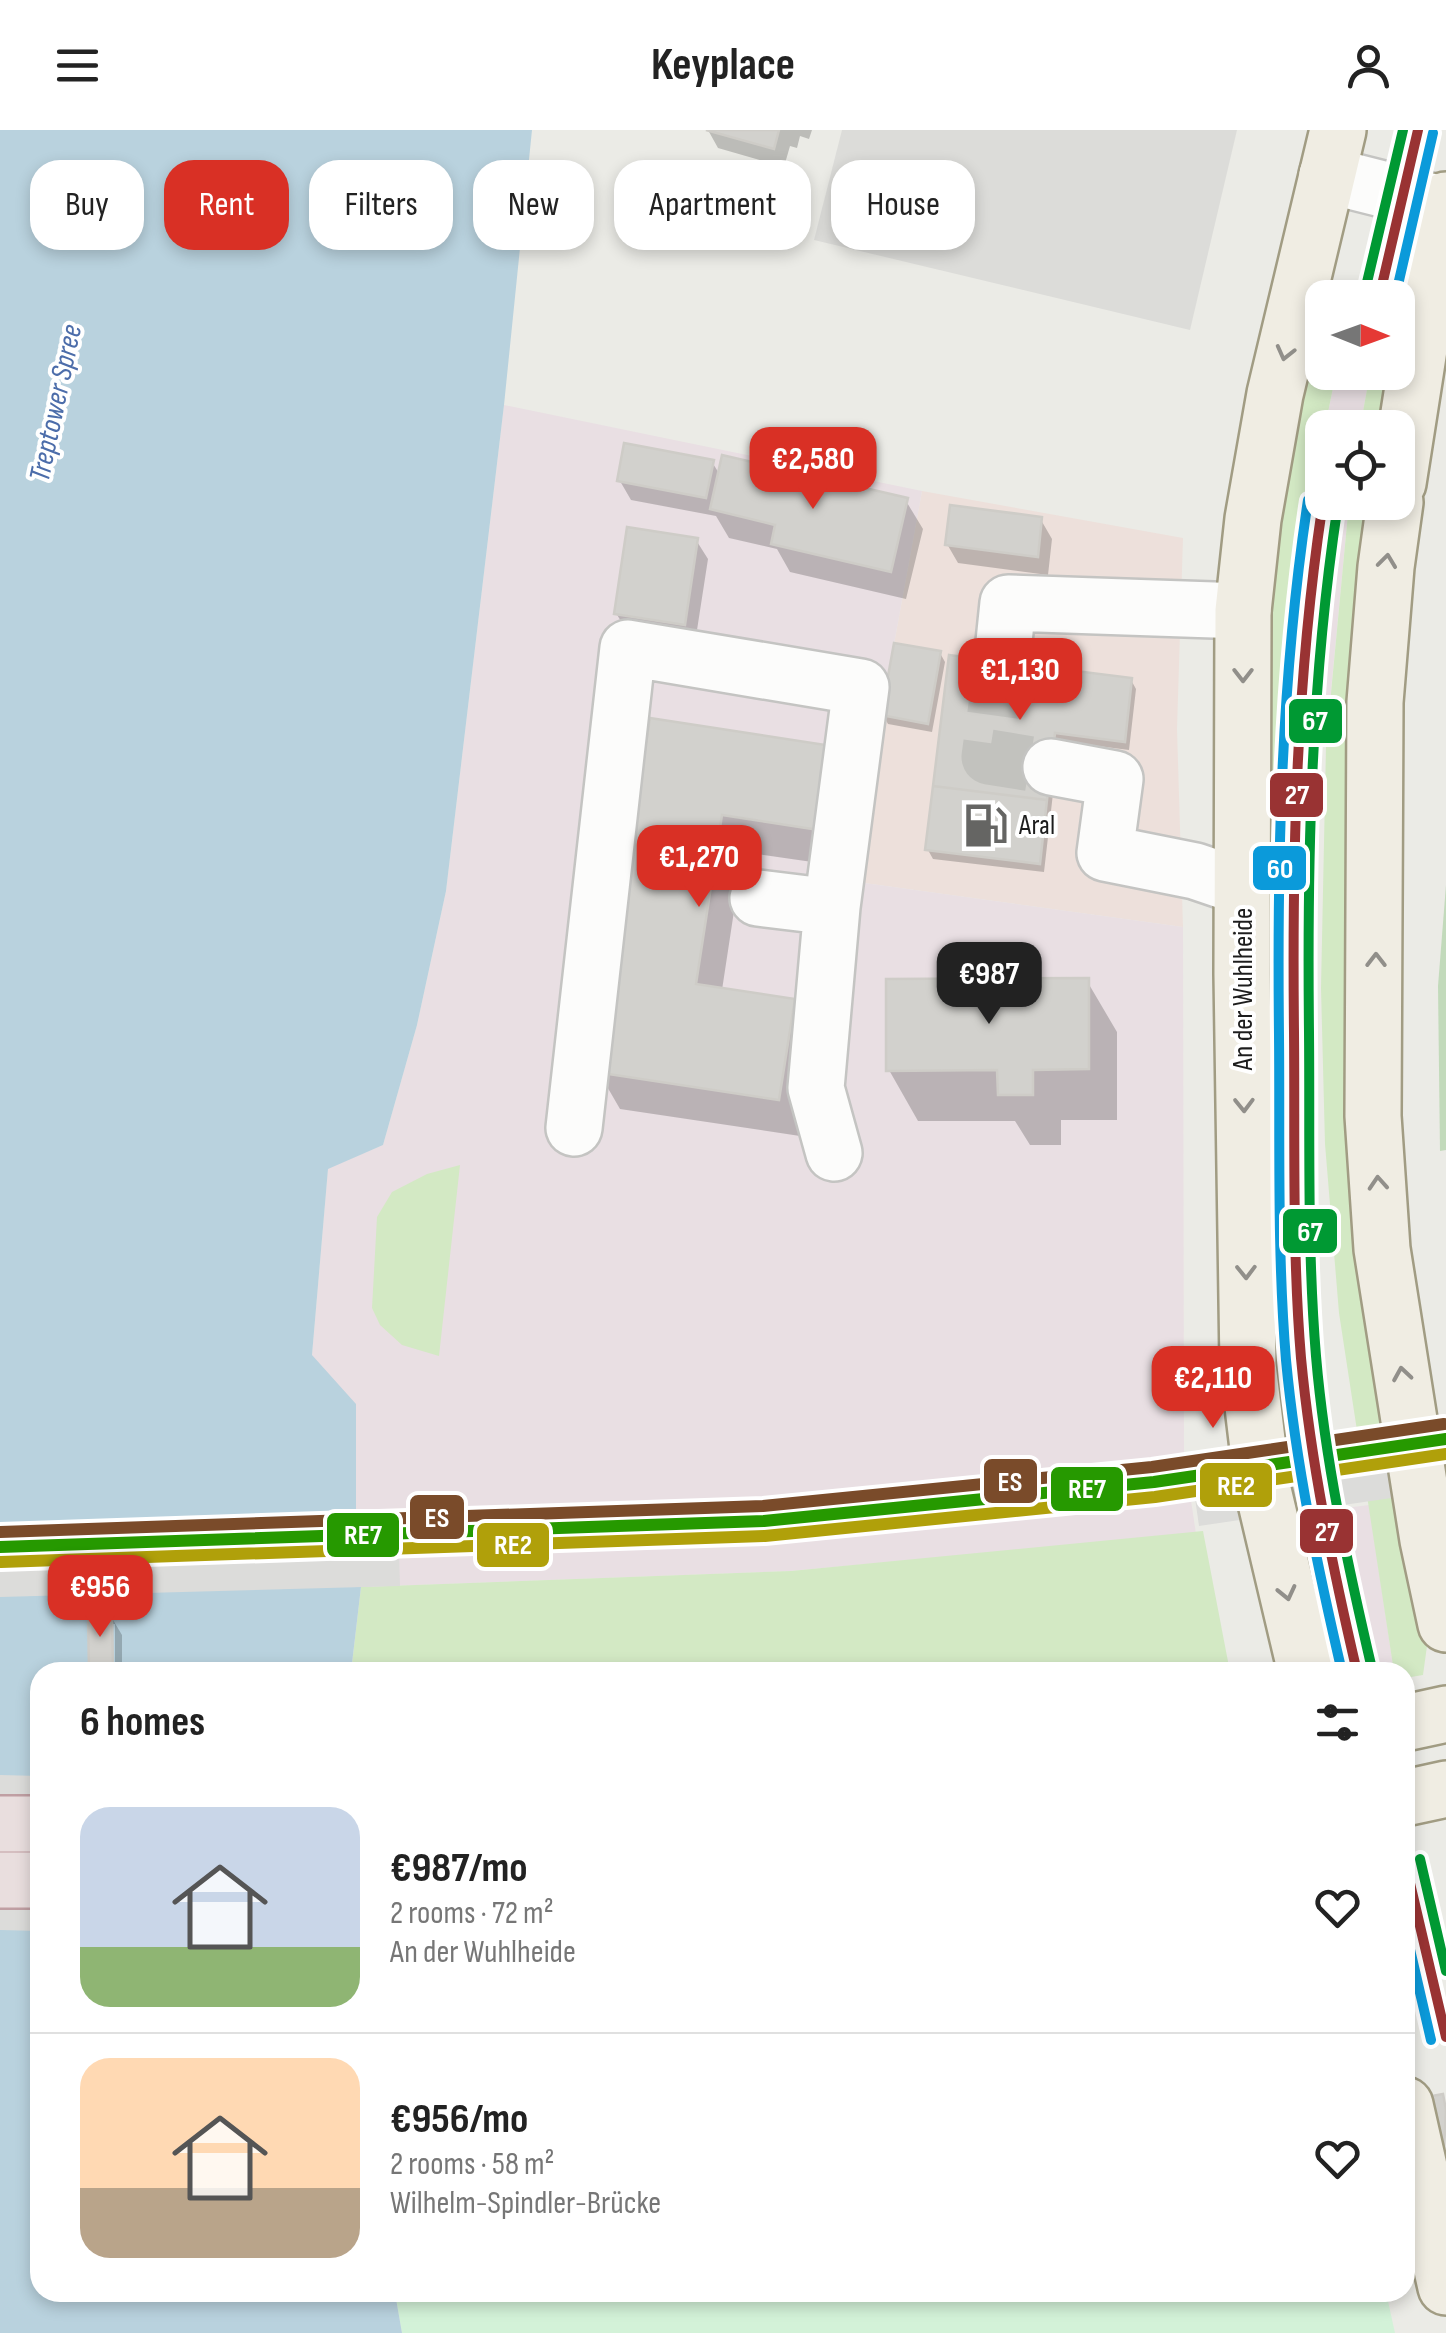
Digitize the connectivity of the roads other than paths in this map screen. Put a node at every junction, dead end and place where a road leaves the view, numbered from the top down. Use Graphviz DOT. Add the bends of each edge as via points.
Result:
graph roads {
  1 [pos="1333,153"];
  2 [pos="1446,203"];
  3 [pos="1409,410"];
  4 [pos="1393,520"];
  5 [pos="1243,611"];
  6 [pos="1002,662"];
  7 [pos="1051,767"];
  8 [pos="1242,886"];
  9 [pos="758,898"];
  10 [pos="832,908"];
  11 [pos="574,1128"];
  12 [pos="834,1153"];
  13 [pos="1446,1624"];
  14 [pos="1304,1662"];
  15 [pos="1446,1714"];
  16 [pos="1415,1721"];
  17 [pos="1446,1789"];
  18 [pos="1415,1796"];
  19 [pos="0,1824"];
  20 [pos="30,1824"];
  21 [pos="0,1880"];
  22 [pos="30,1880"];
  23 [pos="1415,2149"];
  24 [pos="1446,2287"];
  1 -- 2 [label="street"];
  1 -- 5 [label="main road, An der Wuhlheide, one-way" via="1268,430"];
  2 -- 3 [label="main road"];
  13 -- 4 [label="main road, one-way" via="1382,1249 1374,1116 1375,702"];
  5 -- 6 [label="street" via="1008,604"];
  5 -- 8 [label="main road, An der Wuhlheide, one-way"];
  7 -- 8 [label="street" via="1115,778 1106,853"];
  8 -- 14 [label="main road, An der Wuhlheide, one-way" via="1248,1365 1263,1490"];
  9 -- 10 [label="street"];
  10 -- 11 [label="street" via="861,687 628,648"];
  10 -- 12 [label="street" via="816,1088"];
  15 -- 16 [label="main road"];
  17 -- 18 [label="main road"];
  19 -- 20 [label="highway"];
  21 -- 22 [label="highway"];
  23 -- 24 [label="main road"];
}
